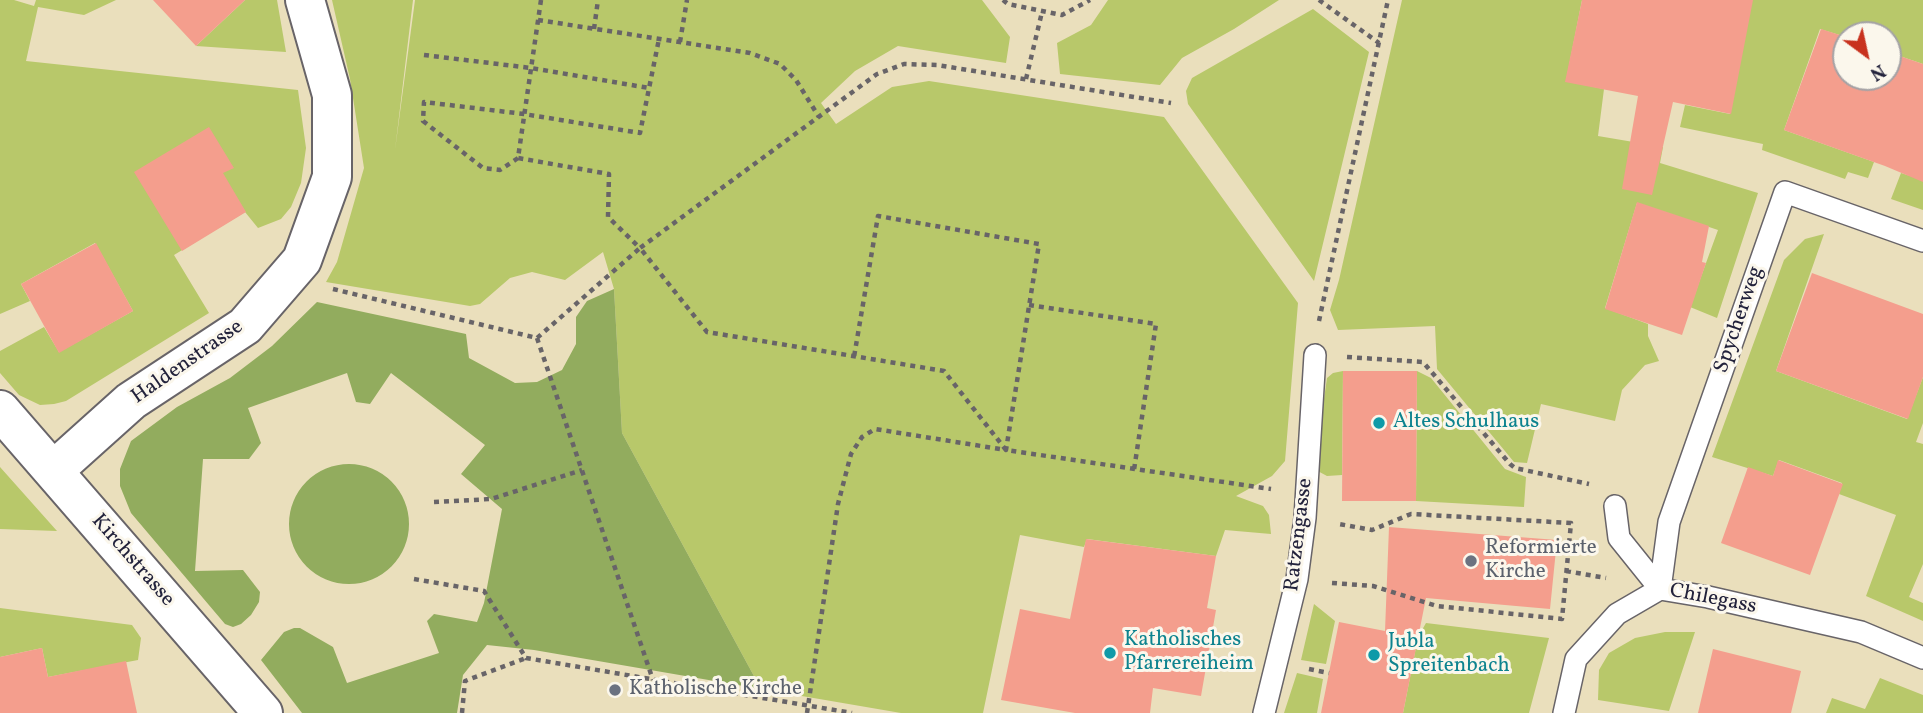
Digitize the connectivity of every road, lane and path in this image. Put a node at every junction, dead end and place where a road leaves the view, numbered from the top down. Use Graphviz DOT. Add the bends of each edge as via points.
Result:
graph roads {
  1 [pos="305,0"];
  2 [pos="541,0"];
  3 [pos="598,0"];
  4 [pos="687,0"];
  5 [pos="1003,0"];
  6 [pos="1090,0"];
  7 [pos="1319,0"];
  8 [pos="1388,0"];
  9 [pos="1042,12"];
  10 [pos="538,20"];
  11 [pos="594,29"];
  12 [pos="659,38"];
  13 [pos="680,42"];
  14 [pos="1379,43"];
  15 [pos="424,55"];
  16 [pos="531,68"];
  17 [pos="1026,79"];
  18 [pos="649,88"];
  19 [pos="1171,103"];
  20 [pos="524,114"];
  21 [pos="819,117"];
  22 [pos="518,158"];
  23 [pos="1923,241"];
  24 [pos="640,248"];
  25 [pos="331,289"];
  26 [pos="1029,305"];
  27 [pos="1317,328"];
  28 [pos="537,338"];
  29 [pos="1315,355"];
  30 [pos="854,357"];
  31 [pos="0,410"];
  32 [pos="1006,450"];
  33 [pos="582,470"];
  34 [pos="1134,470"];
  35 [pos="53,471"];
  36 [pos="1307,494"];
  37 [pos="434,502"];
  38 [pos="1615,506"];
  39 [pos="1305,518"];
  40 [pos="1566,571"];
  41 [pos="1575,572"];
  42 [pos="414,579"];
  43 [pos="1296,582"];
  44 [pos="1660,589"];
  45 [pos="526,657"];
  46 [pos="1923,658"];
  47 [pos="653,680"];
  48 [pos="808,706"];
  49 [pos="263,713"];
  50 [pos="462,713"];
  51 [pos="807,713"];
  52 [pos="852,713"];
  53 [pos="1264,713"];
  54 [pos="1564,713"];
  1 -- 35 [label="street, Haldenstrasse" via="332,95 332,177 302,260 245,326 131,401"];
  2 -- 10 [label="path"];
  3 -- 11 [label="path"];
  4 -- 13 [label="path"];
  5 -- 9 [label="path"];
  6 -- 9 [label="path" via="1062,15"];
  7 -- 14 [label="path"];
  8 -- 14 [label="path"];
  9 -- 17 [label="path"];
  10 -- 11 [label="path"];
  10 -- 16 [label="path"];
  11 -- 12 [label="path"];
  12 -- 13 [label="path"];
  12 -- 18 [label="path"];
  13 -- 21 [label="path" via="750,53 780,64"];
  14 -- 27 [label="path"];
  15 -- 16 [label="path"];
  16 -- 18 [label="path"];
  16 -- 20 [label="path"];
  17 -- 19 [label="path"];
  17 -- 21 [label="path" via="904,64 877,74"];
  18 -- 20 [label="path" via="640,133"];
  20 -- 22 [label="path"];
  20 -- 22 [label="path" via="424,102 423,121 482,168 500,170"];
  21 -- 24 [label="path"];
  22 -- 24 [label="path" via="608,174 608,217"];
  23 -- 44 [label="lane, Spycherweg" via="1785,192 1669,522"];
  24 -- 28 [label="path"];
  24 -- 30 [label="path" via="707,332"];
  25 -- 28 [label="path"];
  26 -- 30 [label="path" via="1039,244 878,216"];
  26 -- 32 [label="path"];
  26 -- 34 [label="path" via="1156,324"];
  28 -- 33 [label="path"];
  29 -- 36 [label="lane, Ratzengasse"];
  29 -- 38 [label="path" via="1423,362 1515,468 1604,487"];
  30 -- 32 [label="path" via="944,371"];
  31 -- 35 [label="street, Kirchstrasse"];
  32 -- 34 [label="path"];
  32 -- 48 [label="path" via="875,429 862,437 851,454 838,504"];
  33 -- 37 [label="path" via="491,499"];
  33 -- 47 [label="path"];
  34 -- 36 [label="path"];
  35 -- 49 [label="street, Kirchstrasse"];
  36 -- 39 [label="lane, Ratzengasse"];
  38 -- 44 [label="lane" via="1619,538"];
  39 -- 40 [label="path" via="1372,530 1411,514 1574,523"];
  39 -- 43 [label="lane, Ratzengasse"];
  40 -- 41 [label="path"];
  40 -- 43 [label="path" via="1562,619 1437,606 1373,586"];
  42 -- 45 [label="path" via="484,591"];
  43 -- 53 [label="lane, Ratzengasse"];
  44 -- 46 [label="lane, Chilegass" via="1861,632"];
  44 -- 54 [label="lane, Chilegass" via="1617,614 1576,659"];
  45 -- 47 [label="path"];
  45 -- 50 [label="path" via="465,681"];
  47 -- 48 [label="path"];
  48 -- 51 [label="path"];
  48 -- 52 [label="path"];
}
